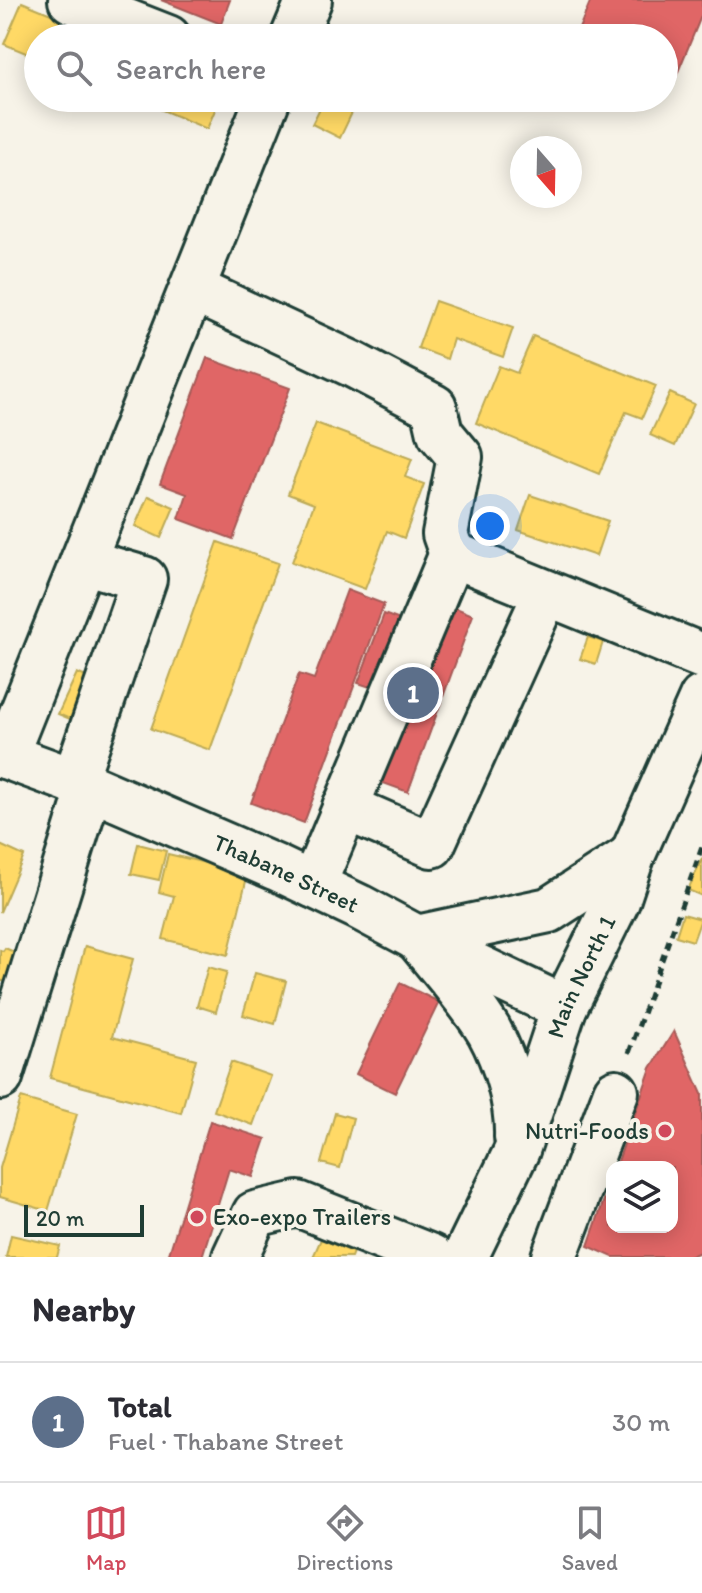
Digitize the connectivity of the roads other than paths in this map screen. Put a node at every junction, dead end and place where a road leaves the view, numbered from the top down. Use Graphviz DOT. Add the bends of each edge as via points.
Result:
graph roads {
  1 [pos="71,0"];
  2 [pos="309,0"];
  3 [pos="132,24"];
  4 [pos="299,24"];
  5 [pos="262,112"];
  6 [pos="192,289"];
  7 [pos="452,554"];
  8 [pos="83,561"];
  9 [pos="546,593"];
  10 [pos="702,656"];
  11 [pos="702,698"];
  12 [pos="2,755"];
  13 [pos="82,784"];
  14 [pos="345,807"];
  15 [pos="632,856"];
  16 [pos="313,885"];
  17 [pos="417,938"];
  18 [pos="564,1008"];
  19 [pos="0,1077"];
  20 [pos="616,1092"];
  21 [pos="517,1150"];
  22 [pos="235,1257"];
  23 [pos="431,1257"];
  24 [pos="465,1257"];
  25 [pos="554,1257"];
  1 -- 3 [label="street"];
  2 -- 4 [label="street"];
  5 -- 6 [label="street"];
  6 -- 7 [label="street" via="434,407 440,433 460,457 445,534"];
  6 -- 8 [label="street"];
  7 -- 9 [label="street"];
  7 -- 14 [label="street"];
  8 -- 12 [label="street"];
  8 -- 13 [label="street" via="144,579"];
  9 -- 10 [label="street"];
  9 -- 14 [label="street" via="432,845"];
  11 -- 15 [label="street, Main North 1"];
  12 -- 13 [label="street, Thabane Street"];
  13 -- 16 [label="street, Thabane Street"];
  13 -- 19 [label="street"];
  14 -- 16 [label="street"];
  15 -- 17 [label="street" via="549,910"];
  15 -- 18 [label="street, Main North 1" via="617,901"];
  16 -- 17 [label="street, Thabane Street"];
  17 -- 18 [label="street, Thabane Street"];
  17 -- 21 [label="street" via="489,1032 518,1117"];
  18 -- 21 [label="street, Main North 1"];
  20 -- 25 [label="street"];
  21 -- 24 [label="street, Main North 1"];
  22 -- 23 [label="street" via="255,1214 298,1204"];
}
